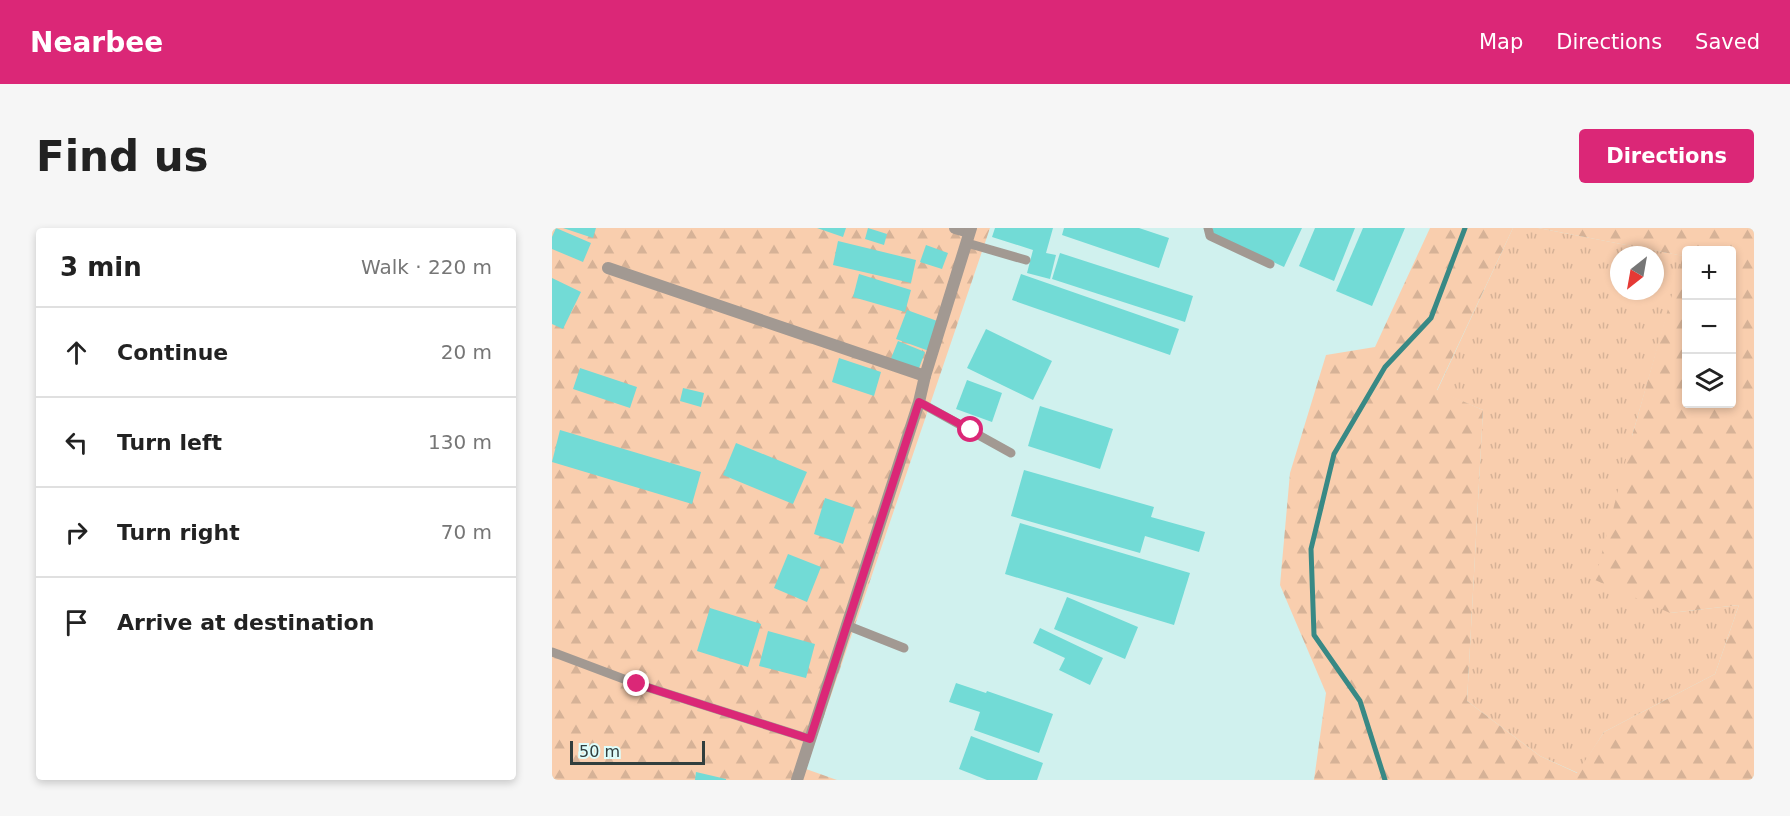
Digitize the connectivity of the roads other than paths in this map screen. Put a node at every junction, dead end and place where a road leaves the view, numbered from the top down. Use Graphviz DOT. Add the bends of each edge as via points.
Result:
graph roads {
  1 [pos="955,228"];
  2 [pos="1208,228"];
  3 [pos="969,234"];
  4 [pos="1026,260"];
  5 [pos="1270,264"];
  6 [pos="608,268"];
  7 [pos="925,376"];
  8 [pos="919,402"];
  9 [pos="1011,453"];
  10 [pos="846,625"];
  11 [pos="904,648"];
  12 [pos="552,652"];
  13 [pos="810,739"];
  14 [pos="797,780"];
  1 -- 3 [label="street"];
  2 -- 5 [label="lane" via="1210,236"];
  3 -- 4 [label="lane"];
  3 -- 7 [label="street"];
  6 -- 7 [label="street"];
  7 -- 8 [label="street"];
  8 -- 9 [label="lane"];
  8 -- 10 [label="street"];
  10 -- 11 [label="lane"];
  10 -- 13 [label="street"];
  12 -- 13 [label="lane" via="637,684"];
  13 -- 14 [label="street"];
}
